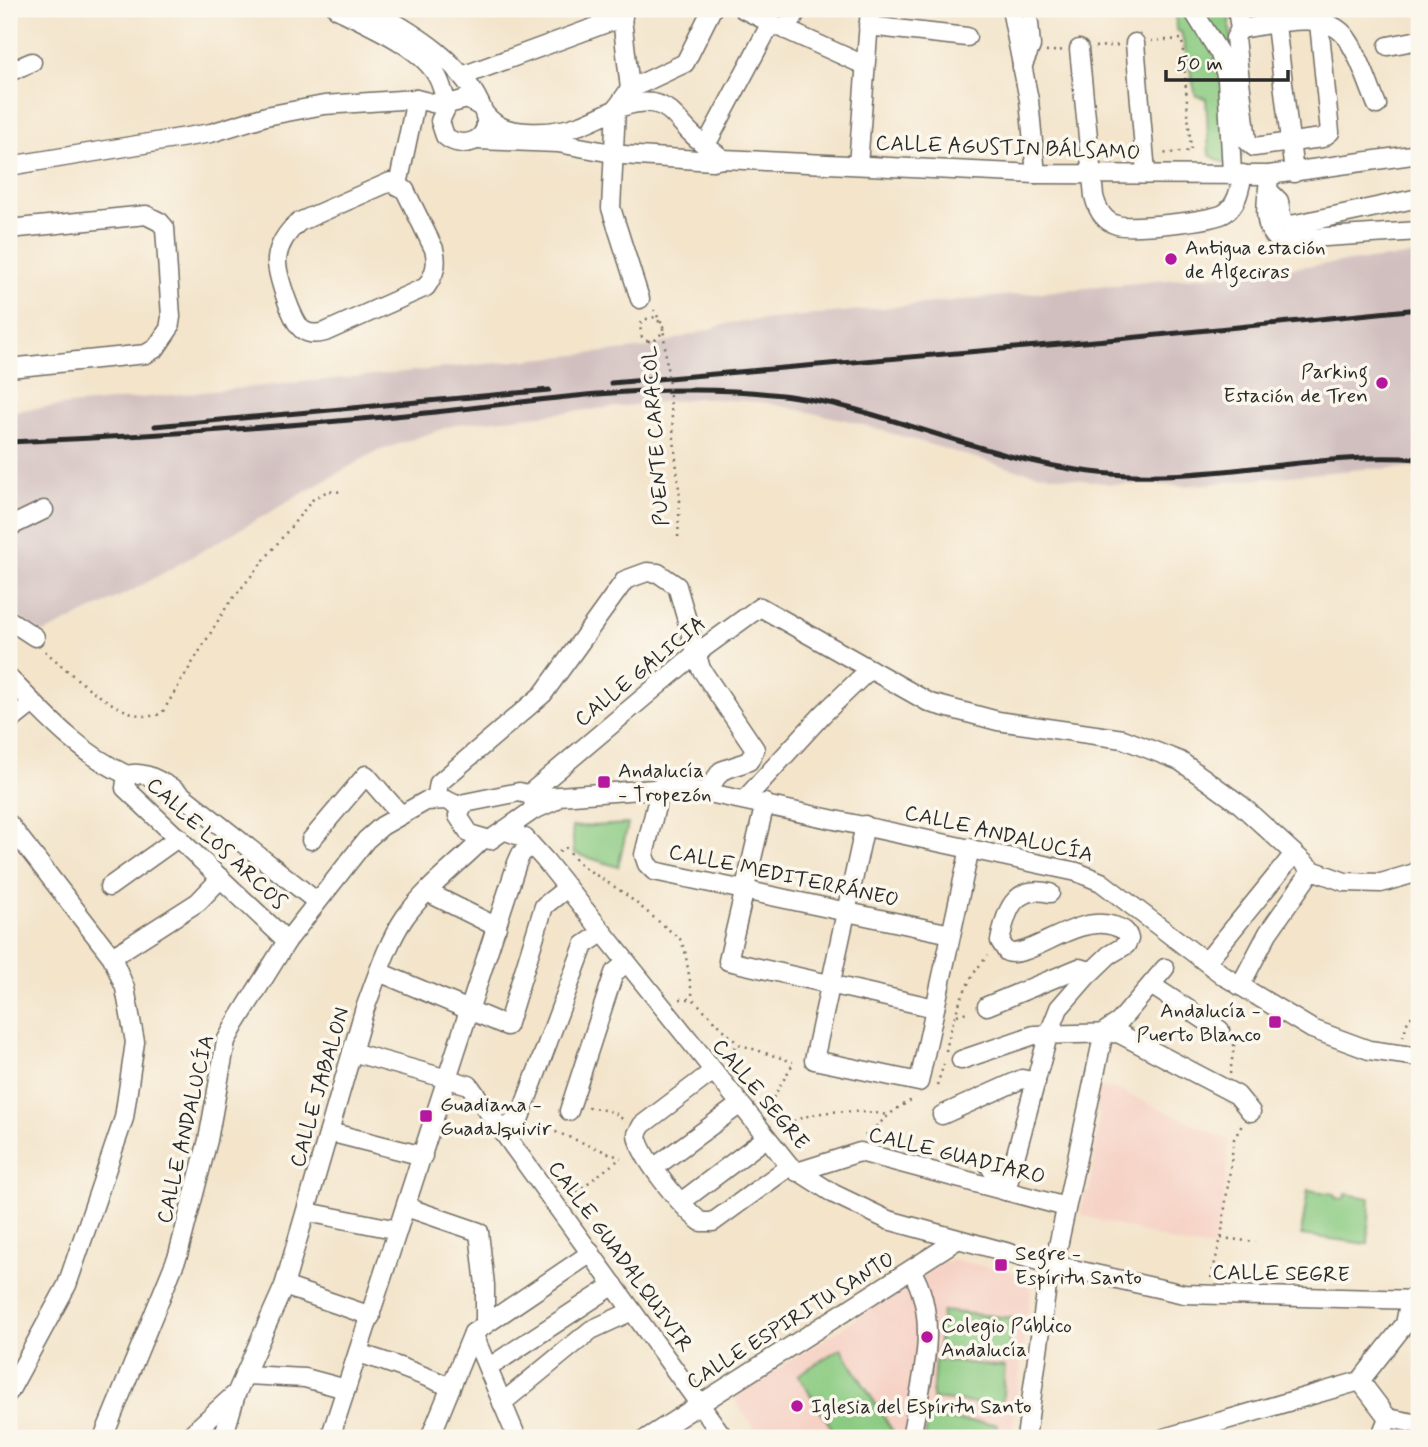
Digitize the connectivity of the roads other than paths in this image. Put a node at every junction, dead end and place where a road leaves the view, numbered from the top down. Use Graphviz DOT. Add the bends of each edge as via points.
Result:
graph roads {
  1 [pos="337,9"];
  2 [pos="370,9"];
  3 [pos="712,9"];
  4 [pos="743,9"];
  5 [pos="799,9"];
  6 [pos="1011,9"];
  7 [pos="1192,9"];
  8 [pos="1237,9"];
  9 [pos="622,13"];
  10 [pos="869,18"];
  11 [pos="1029,23"];
  12 [pos="1319,23"];
  13 [pos="1276,24"];
  14 [pos="778,27"];
  15 [pos="1240,29"];
  16 [pos="967,37"];
  17 [pos="1419,40"];
  18 [pos="1135,43"];
  19 [pos="1388,46"];
  20 [pos="1079,49"];
  21 [pos="32,62"];
  22 [pos="864,65"];
  23 [pos="1022,67"];
  24 [pos="9,72"];
  25 [pos="469,73"];
  26 [pos="630,89"];
  27 [pos="416,99"];
  28 [pos="1377,104"];
  29 [pos="447,105"];
  30 [pos="617,109"];
  31 [pos="483,110"];
  32 [pos="682,125"];
  33 [pos="477,140"];
  34 [pos="1291,142"];
  35 [pos="706,145"];
  36 [pos="613,151"];
  37 [pos="1419,154"];
  38 [pos="681,159"];
  39 [pos="723,159"];
  40 [pos="9,166"];
  41 [pos="858,166"];
  42 [pos="1146,173"];
  43 [pos="1238,173"];
  44 [pos="1294,173"];
  45 [pos="1036,174"];
  46 [pos="1092,174"];
  47 [pos="1269,183"];
  48 [pos="398,185"];
  49 [pos="1419,198"];
  50 [pos="9,229"];
  51 [pos="1419,231"];
  52 [pos="1291,233"];
  53 [pos="646,302"];
  54 [pos="9,368"];
  55 [pos="44,510"];
  56 [pos="9,527"];
  57 [pos="9,620"];
  58 [pos="35,637"];
  59 [pos="694,655"];
  60 [pos="870,669"];
  61 [pos="9,678"];
  62 [pos="33,703"];
  63 [pos="9,722"];
  64 [pos="553,774"];
  65 [pos="127,775"];
  66 [pos="661,786"];
  67 [pos="706,791"];
  68 [pos="560,798"];
  69 [pos="436,799"];
  70 [pos="746,799"];
  71 [pos="765,803"];
  72 [pos="529,805"];
  73 [pos="461,807"];
  74 [pos="400,814"];
  75 [pos="9,824"];
  76 [pos="865,825"];
  77 [pos="506,831"];
  78 [pos="179,837"];
  79 [pos="311,840"];
  80 [pos="482,840"];
  81 [pos="528,841"];
  82 [pos="970,848"];
  83 [pos="1294,854"];
  84 [pos="1419,869"];
  85 [pos="1312,870"];
  86 [pos="221,878"];
  87 [pos="109,887"];
  88 [pos="567,888"];
  89 [pos="745,890"];
  90 [pos="427,892"];
  91 [pos="1050,893"];
  92 [pos="316,901"];
  93 [pos="846,912"];
  94 [pos="497,927"];
  95 [pos="602,933"];
  96 [pos="951,934"];
  97 [pos="287,941"];
  98 [pos="112,957"];
  99 [pos="1206,962"];
  100 [pos="626,963"];
  101 [pos="1165,968"];
  102 [pos="1092,971"];
  103 [pos="379,972"];
  104 [pos="831,984"];
  105 [pos="1151,985"];
  106 [pos="1240,986"];
  107 [pos="987,1006"];
  108 [pos="935,1008"];
  109 [pos="469,1013"];
  110 [pos="1220,1030"];
  111 [pos="1104,1032"];
  112 [pos="1048,1036"];
  113 [pos="352,1052"];
  114 [pos="1419,1057"];
  115 [pos="961,1060"];
  116 [pos="712,1072"];
  117 [pos="447,1080"];
  118 [pos="1036,1082"];
  119 [pos="739,1105"];
  120 [pos="570,1107"];
  121 [pos="1251,1112"];
  122 [pos="942,1115"];
  123 [pos="502,1131"];
  124 [pos="329,1132"];
  125 [pos="766,1138"];
  126 [pos="422,1156"];
  127 [pos="989,1166"];
  128 [pos="655,1167"];
  129 [pos="794,1169"];
  130 [pos="1006,1191"];
  131 [pos="681,1202"];
  132 [pos="406,1207"];
  133 [pos="1066,1207"];
  134 [pos="307,1212"];
  135 [pos="398,1230"];
  136 [pos="957,1240"];
  137 [pos="591,1253"];
  138 [pos="1050,1264"];
  139 [pos="911,1270"];
  140 [pos="614,1285"];
  141 [pos="284,1286"];
  142 [pos="1414,1300"];
  143 [pos="632,1311"];
  144 [pos="371,1316"];
  145 [pos="479,1329"];
  146 [pos="358,1353"];
  147 [pos="488,1368"];
  148 [pos="244,1375"];
  149 [pos="1360,1381"];
  150 [pos="451,1387"];
  151 [pos="346,1389"];
  152 [pos="9,1392"];
  153 [pos="236,1394"];
  154 [pos="502,1403"];
  155 [pos="699,1405"];
  156 [pos="1388,1418"];
  157 [pos="1419,1424"];
  158 [pos="657,1436"];
  159 [pos="103,1438"];
  160 [pos="187,1438"];
  161 [pos="222,1438"];
  162 [pos="330,1438"];
  163 [pos="430,1438"];
  164 [pos="517,1438"];
  165 [pos="724,1438"];
  166 [pos="911,1438"];
  167 [pos="1026,1438"];
  168 [pos="1164,1438"];
  169 [pos="1380,1438"];
  1 -- 29 [label="street" via="396,39 419,57 438,77"];
  2 -- 25 [label="street"];
  3 -- 26 [label="street" via="685,63"];
  4 -- 14 [label="street"];
  5 -- 14 [label="street"];
  6 -- 23 [label="street"];
  7 -- 43 [label="street" via="1220,54"];
  8 -- 15 [label="street"];
  9 -- 25 [label="street"];
  9 -- 26 [label="street"];
  10 -- 16 [label="street"];
  10 -- 22 [label="street"];
  11 -- 23 [label="street" via="1031,46"];
  12 -- 13 [label="street"];
  12 -- 28 [label="street" via="1347,37"];
  12 -- 34 [label="street" via="1330,132 1322,138"];
  13 -- 15 [label="street"];
  13 -- 34 [label="street"];
  14 -- 22 [label="street"];
  14 -- 35 [label="street"];
  15 -- 34 [label="street" via="1235,38 1247,143 1254,147"];
  17 -- 19 [label="street"];
  18 -- 42 [label="street"];
  20 -- 46 [label="street"];
  21 -- 24 [label="street"];
  22 -- 41 [label="street"];
  23 -- 45 [label="street"];
  25 -- 31 [label="street"];
  26 -- 30 [label="street"];
  27 -- 29 [label="street"];
  27 -- 40 [label="street" via="324,105 211,133"];
  27 -- 48 [label="street"];
  29 -- 31 [label="street" via="467,99"];
  29 -- 33 [label="street" via="440,121 445,136 459,144"];
  30 -- 31 [label="street" via="549,134 502,128"];
  30 -- 32 [label="street" via="650,102 664,106"];
  30 -- 36 [label="street"];
  31 -- 33 [label="street" via="485,130"];
  32 -- 35 [label="street"];
  32 -- 38 [label="street" via="688,138"];
  33 -- 36 [label="street, CALLE AGUSTIN BÁLSAMO" via="558,143"];
  34 -- 44 [label="street"];
  35 -- 39 [label="street"];
  36 -- 38 [label="street, CALLE AGUSTIN BÁLSAMO"];
  36 -- 53 [label="street" via="611,208"];
  37 -- 44 [label="street, CALLE AGUSTIN BÁLSAMO"];
  38 -- 39 [label="street, CALLE AGUSTIN BÁLSAMO"];
  39 -- 41 [label="street, CALLE AGUSTIN BÁLSAMO"];
  41 -- 45 [label="street, CALLE AGUSTIN BÁLSAMO"];
  42 -- 43 [label="street, CALLE AGUSTIN BÁLSAMO"];
  42 -- 46 [label="street, CALLE AGUSTIN BÁLSAMO"];
  43 -- 46 [label="street" via="1232,206 1216,217 1129,226 1118,226 1101,215"];
  43 -- 47 [label="street, CALLE AGUSTIN BÁLSAMO"];
  44 -- 47 [label="street, CALLE AGUSTIN BÁLSAMO"];
  45 -- 46 [label="street, CALLE AGUSTIN BÁLSAMO"];
  47 -- 52 [label="street"];
  48 -- 48 [label="street" via="382,183 287,232 277,271 303,330 325,332 426,287 432,279 434,249 410,198"];
  49 -- 52 [label="street"];
  50 -- 54 [label="street" via="146,215 154,218 165,228 171,317 164,339 146,354"];
  51 -- 52 [label="street"];
  55 -- 56 [label="street"];
  57 -- 58 [label="street"];
  59 -- 60 [label="street, CALLE GALICIA" via="760,607"];
  59 -- 64 [label="street, CALLE GALICIA"];
  59 -- 67 [label="street" via="755,748 749,761 721,771"];
  59 -- 69 [label="street" via="677,586 669,578 646,572 625,580 543,694 439,783"];
  60 -- 70 [label="street"];
  60 -- 83 [label="street" via="930,703 998,721 1123,739 1180,761 1241,805"];
  61 -- 62 [label="street, CALLE LOS ARCOS"];
  62 -- 63 [label="street"];
  62 -- 65 [label="street, CALLE LOS ARCOS" via="73,742"];
  64 -- 68 [label="street" via="549,785"];
  64 -- 72 [label="street, CALLE GALICIA"];
  65 -- 78 [label="street, CALLE LOS ARCOS" via="125,788"];
  65 -- 92 [label="street, CALLE LOS ARCOS" via="151,776 174,789"];
  66 -- 67 [label="street, CALLE ANDALUCÍA"];
  66 -- 68 [label="street, CALLE ANDALUCÍA"];
  66 -- 89 [label="street, CALLE MEDITERRÁNEO" via="645,851 647,864 654,871"];
  67 -- 70 [label="street, CALLE ANDALUCÍA"];
  68 -- 72 [label="street, CALLE ANDALUCÍA"];
  69 -- 73 [label="street"];
  69 -- 74 [label="street, CALLE ANDALUCÍA"];
  70 -- 71 [label="street, CALLE ANDALUCÍA"];
  71 -- 76 [label="street, CALLE ANDALUCÍA"];
  71 -- 89 [label="street"];
  72 -- 73 [label="street" via="519,792"];
  72 -- 77 [label="street"];
  72 -- 81 [label="street"];
  73 -- 80 [label="street" via="458,816 464,828"];
  74 -- 79 [label="street" via="366,775"];
  74 -- 92 [label="street, CALLE ANDALUCÍA" via="366,840"];
  75 -- 98 [label="street"];
  76 -- 82 [label="street, CALLE ANDALUCÍA"];
  76 -- 93 [label="street"];
  77 -- 80 [label="street"];
  77 -- 81 [label="street, CALLE SEGRE"];
  78 -- 86 [label="street, CALLE LOS ARCOS"];
  78 -- 87 [label="street"];
  80 -- 90 [label="street, CALLE JABALON"];
  81 -- 88 [label="street, CALLE SEGRE"];
  81 -- 94 [label="street"];
  82 -- 96 [label="street"];
  82 -- 99 [label="street, CALLE ANDALUCÍA" via="1077,872 1101,882"];
  83 -- 85 [label="street"];
  83 -- 99 [label="street"];
  84 -- 85 [label="street" via="1381,883 1345,881"];
  85 -- 106 [label="street" via="1268,933"];
  86 -- 97 [label="street, CALLE LOS ARCOS"];
  86 -- 98 [label="street" via="198,902"];
  88 -- 95 [label="street, CALLE SEGRE"];
  88 -- 109 [label="street" via="544,906 507,1027"];
  89 -- 93 [label="street, CALLE MEDITERRÁNEO"];
  89 -- 104 [label="street" via="728,961"];
  90 -- 94 [label="street"];
  90 -- 103 [label="street, CALLE JABALON" via="405,918"];
  91 -- 102 [label="street" via="1040,890 1013,900 1006,911 1001,945 1007,952 1019,953 1090,923 1124,930 1129,939 1126,945"];
  92 -- 97 [label="street, CALLE ANDALUCÍA"];
  93 -- 96 [label="street, CALLE MEDITERRÁNEO"];
  93 -- 104 [label="street"];
  94 -- 109 [label="street"];
  95 -- 100 [label="street, CALLE SEGRE"];
  95 -- 123 [label="street" via="584,945 520,1117"];
  96 -- 108 [label="street"];
  97 -- 159 [label="street, CALLE ANDALUCÍA" via="226,1041 208,1140 178,1255"];
  98 -- 152 [label="street" via="125,988 135,1042 124,1118 67,1284"];
  99 -- 106 [label="street, CALLE ANDALUCÍA"];
  100 -- 116 [label="street, CALLE SEGRE"];
  100 -- 120 [label="street" via="614,973"];
  101 -- 105 [label="street"];
  102 -- 107 [label="street" via="1079,968"];
  102 -- 112 [label="street" via="1059,1009"];
  103 -- 109 [label="street"];
  103 -- 113 [label="street, CALLE JABALON"];
  104 -- 108 [label="street"];
  104 -- 108 [label="street" via="814,1060 919,1083"];
  105 -- 110 [label="street"];
  105 -- 111 [label="street"];
  106 -- 114 [label="street, CALLE ANDALUCÍA" via="1325,1036 1369,1050"];
  109 -- 117 [label="street"];
  111 -- 112 [label="street"];
  111 -- 121 [label="street" via="1118,1033 1228,1091"];
  111 -- 133 [label="street"];
  112 -- 115 [label="street" via="1034,1035"];
  112 -- 118 [label="street"];
  113 -- 117 [label="street, CALLE GUADALQUIVIR"];
  113 -- 124 [label="street, CALLE JABALON"];
  116 -- 119 [label="street, CALLE SEGRE"];
  116 -- 128 [label="street, CALLE GUADIARO" via="642,1125 637,1134 641,1150"];
  117 -- 123 [label="street, CALLE GUADALQUIVIR" via="469,1085"];
  117 -- 126 [label="street"];
  118 -- 122 [label="street" via="1022,1079"];
  118 -- 130 [label="street"];
  119 -- 125 [label="street, CALLE SEGRE"];
  119 -- 128 [label="street"];
  123 -- 137 [label="street, CALLE GUADALQUIVIR"];
  124 -- 126 [label="street"];
  124 -- 134 [label="street, CALLE JABALON"];
  125 -- 129 [label="street, CALLE SEGRE"];
  125 -- 131 [label="street"];
  126 -- 132 [label="street"];
  127 -- 130 [label="street"];
  128 -- 131 [label="street, CALLE GUADIARO"];
  129 -- 130 [label="street, CALLE GUADIARO" via="860,1152"];
  129 -- 131 [label="street, CALLE GUADIARO" via="713,1222 701,1222"];
  129 -- 136 [label="street, CALLE SEGRE" via="888,1220"];
  130 -- 133 [label="street, CALLE GUADIARO"];
  132 -- 135 [label="street"];
  132 -- 145 [label="street" via="479,1232 485,1285"];
  133 -- 138 [label="street"];
  134 -- 135 [label="street"];
  134 -- 141 [label="street, CALLE JABALON"];
  135 -- 144 [label="street"];
  136 -- 138 [label="street, CALLE SEGRE"];
  136 -- 139 [label="street, CALLE ESPIRITU SANTO"];
  137 -- 140 [label="street, CALLE GUADALQUIVIR"];
  137 -- 145 [label="street"];
  138 -- 142 [label="street, CALLE SEGRE" via="1184,1294"];
  138 -- 167 [label="street"];
  139 -- 155 [label="street, CALLE ESPIRITU SANTO"];
  139 -- 166 [label="street" via="925,1296 927,1346"];
  140 -- 143 [label="street, CALLE GUADALQUIVIR"];
  140 -- 147 [label="street"];
  141 -- 144 [label="street"];
  141 -- 148 [label="street, CALLE JABALON"];
  142 -- 149 [label="street" via="1405,1324"];
  143 -- 154 [label="street" via="591,1330"];
  143 -- 155 [label="street, CALLE GUADALQUIVIR"];
  144 -- 146 [label="street"];
  145 -- 147 [label="street"];
  145 -- 150 [label="street"];
  146 -- 150 [label="street"];
  146 -- 151 [label="street"];
  147 -- 154 [label="street"];
  148 -- 151 [label="street" via="305,1378"];
  148 -- 153 [label="street, CALLE JABALON"];
  149 -- 156 [label="street"];
  149 -- 168 [label="street"];
  150 -- 163 [label="street"];
  151 -- 162 [label="street"];
  153 -- 160 [label="street"];
  153 -- 161 [label="street, CALLE JABALON"];
  154 -- 164 [label="street"];
  155 -- 158 [label="street, CALLE ESPIRITU SANTO"];
  155 -- 165 [label="street, CALLE GUADALQUIVIR"];
  156 -- 157 [label="street"];
  156 -- 169 [label="street"];
}
